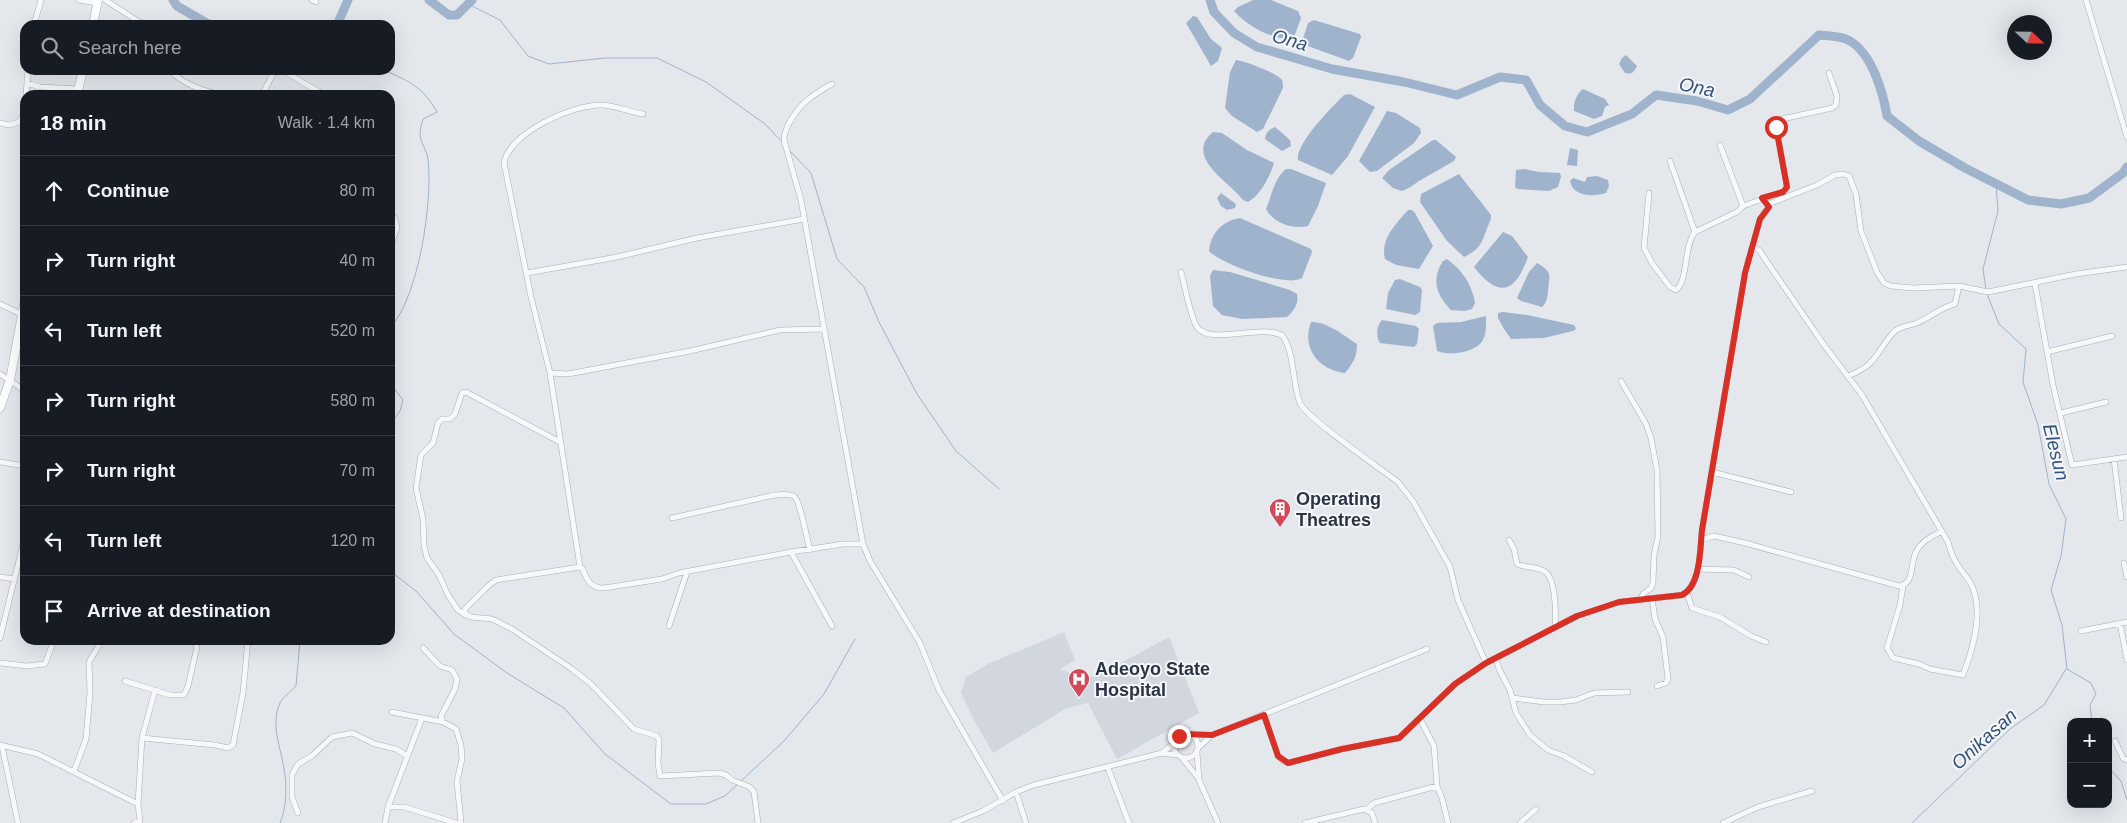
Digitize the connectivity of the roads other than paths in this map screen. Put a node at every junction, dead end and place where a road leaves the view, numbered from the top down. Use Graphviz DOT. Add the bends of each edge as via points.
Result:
graph roads {
  1 [pos="41,0"];
  2 [pos="79,0"];
  3 [pos="2086,0"];
  4 [pos="100,1"];
  5 [pos="35,20"];
  6 [pos="94,20"];
  7 [pos="135,20"];
  8 [pos="1829,74"];
  9 [pos="28,75"];
  10 [pos="82,75"];
  11 [pos="175,75"];
  12 [pos="272,75"];
  13 [pos="290,75"];
  14 [pos="27,83"];
  15 [pos="832,84"];
  16 [pos="26,90"];
  17 [pos="65,90"];
  18 [pos="78,90"];
  19 [pos="199,90"];
  20 [pos="265,90"];
  21 [pos="313,90"];
  22 [pos="643,114"];
  23 [pos="20,120"];
  24 [pos="0,123"];
  25 [pos="2127,137"];
  26 [pos="1720,145"];
  27 [pos="1670,161"];
  28 [pos="1649,193"];
  29 [pos="1762,198"];
  30 [pos="1743,206"];
  31 [pos="1769,207"];
  32 [pos="804,219"];
  33 [pos="395,221"];
  34 [pos="1695,232"];
  35 [pos="395,233"];
  36 [pos="1752,247"];
  37 [pos="2127,267"];
  38 [pos="1181,272"];
  39 [pos="528,273"];
  40 [pos="2035,284"];
  41 [pos="1959,286"];
  42 [pos="0,304"];
  43 [pos="20,314"];
  44 [pos="20,320"];
  45 [pos="823,329"];
  46 [pos="2112,336"];
  47 [pos="2047,352"];
  48 [pos="550,373"];
  49 [pos="0,374"];
  50 [pos="1848,376"];
  51 [pos="10,380"];
  52 [pos="1621,381"];
  53 [pos="20,387"];
  54 [pos="2106,402"];
  55 [pos="0,408"];
  56 [pos="2061,413"];
  57 [pos="560,442"];
  58 [pos="2127,457"];
  59 [pos="2114,459"];
  60 [pos="0,462"];
  61 [pos="20,465"];
  62 [pos="1712,472"];
  63 [pos="1791,492"];
  64 [pos="672,518"];
  65 [pos="2121,518"];
  66 [pos="1941,532"];
  67 [pos="1509,540"];
  68 [pos="1701,540"];
  69 [pos="863,544"];
  70 [pos="810,550"];
  71 [pos="791,552"];
  72 [pos="20,558"];
  73 [pos="2124,563"];
  74 [pos="580,568"];
  75 [pos="1698,569"];
  76 [pos="687,572"];
  77 [pos="0,576"];
  78 [pos="1749,577"];
  79 [pos="2127,577"];
  80 [pos="15,579"];
  81 [pos="1903,586"];
  82 [pos="1687,593"];
  83 [pos="1652,598"];
  84 [pos="1640,600"];
  85 [pos="464,615"];
  86 [pos="2127,622"];
  87 [pos="2120,623"];
  88 [pos="669,626"];
  89 [pos="832,626"];
  90 [pos="1555,626"];
  91 [pos="2081,631"];
  92 [pos="0,638"];
  93 [pos="1766,642"];
  94 [pos="52,645"];
  95 [pos="99,645"];
  96 [pos="196,645"];
  97 [pos="248,645"];
  98 [pos="423,648"];
  99 [pos="1427,649"];
  100 [pos="1496,658"];
  101 [pos="2127,660"];
  102 [pos="0,663"];
  103 [pos="1486,663"];
  104 [pos="125,681"];
  105 [pos="1657,686"];
  106 [pos="155,690"];
  107 [pos="1628,692"];
  108 [pos="1513,698"];
  109 [pos="392,712"];
  110 [pos="1264,715"];
  111 [pos="422,718"];
  112 [pos="1420,719"];
  113 [pos="443,722"];
  114 [pos="1191,735"];
  115 [pos="1212,735"];
  116 [pos="142,738"];
  117 [pos="2115,740"];
  118 [pos="1174,744"];
  119 [pos="1,745"];
  120 [pos="1197,750"];
  121 [pos="1162,753"];
  122 [pos="406,755"];
  123 [pos="1180,757"];
  124 [pos="2127,760"];
  125 [pos="1108,768"];
  126 [pos="74,771"];
  127 [pos="1592,772"];
  128 [pos="1199,780"];
  129 [pos="1437,786"];
  130 [pos="1812,791"];
  131 [pos="1016,792"];
  132 [pos="1002,801"];
  133 [pos="138,804"];
  134 [pos="388,807"];
  135 [pos="1536,809"];
  136 [pos="1366,810"];
  137 [pos="298,813"];
  138 [pos="138,822"];
  139 [pos="18,823"];
  140 [pos="385,823"];
  141 [pos="456,823"];
  142 [pos="461,823"];
  143 [pos="758,823"];
  144 [pos="953,823"];
  145 [pos="1026,823"];
  146 [pos="1129,823"];
  147 [pos="1218,823"];
  148 [pos="1305,823"];
  149 [pos="1375,823"];
  150 [pos="1448,823"];
  151 [pos="1520,823"];
  152 [pos="1723,823"];
  1 -- 5 [label="street"];
  2 -- 4 [label="street"];
  3 -- 25 [label="street"];
  4 -- 6 [label="street"];
  4 -- 7 [label="street"];
  8 -- 29 [label="street" via="1837,96 1836,105 1777,122 1787,187 1783,192"];
  9 -- 14 [label="street"];
  10 -- 18 [label="street"];
  11 -- 19 [label="street"];
  12 -- 20 [label="street"];
  13 -- 21 [label="street"];
  14 -- 16 [label="street"];
  14 -- 17 [label="street"];
  15 -- 32 [label="street" via="810,96 800,106 784,134"];
  22 -- 39 [label="street" via="604,105 577,108 560,114 511,146 504,163"];
  23 -- 24 [label="street" via="8,125"];
  26 -- 30 [label="street"];
  27 -- 34 [label="street"];
  28 -- 34 [label="street" via="1644,248 1674,290 1679,287"];
  29 -- 30 [label="street"];
  29 -- 31 [label="street"];
  30 -- 34 [label="street"];
  31 -- 36 [label="street" via="1760,219"];
  31 -- 41 [label="street" via="1771,203 1835,175 1846,175 1856,194 1861,231 1884,282 1913,288"];
  32 -- 39 [label="street"];
  32 -- 45 [label="street"];
  33 -- 35 [label="street"];
  36 -- 50 [label="street" via="1759,250"];
  36 -- 62 [label="street"];
  37 -- 40 [label="street"];
  38 -- 103 [label="street" via="1201,331 1222,334 1268,331 1283,336 1304,410 1408,493 1450,567 1458,600"];
  39 -- 48 [label="street"];
  40 -- 41 [label="street" via="1985,291"];
  40 -- 47 [label="street"];
  41 -- 50 [label="street" via="1956,304 1893,332 1878,357 1860,372"];
  42 -- 43 [label="street"];
  44 -- 51 [label="street"];
  45 -- 48 [label="street" via="780,330 568,374"];
  45 -- 69 [label="street"];
  46 -- 47 [label="street"];
  47 -- 56 [label="street"];
  48 -- 57 [label="street"];
  49 -- 51 [label="street"];
  50 -- 66 [label="street" via="1872,410"];
  51 -- 53 [label="street"];
  51 -- 55 [label="street"];
  52 -- 84 [label="street" via="1646,424 1657,470 1658,537 1653,583"];
  54 -- 56 [label="street"];
  56 -- 59 [label="street" via="2072,466"];
  57 -- 74 [label="street"];
  57 -- 85 [label="street" via="466,392 462,393 454,416 442,418 438,423 434,443 421,455 416,488 427,558 448,595"];
  58 -- 59 [label="street"];
  59 -- 65 [label="street"];
  60 -- 61 [label="street"];
  62 -- 63 [label="street"];
  62 -- 68 [label="street"];
  64 -- 70 [label="street" via="780,494 792,496 799,503"];
  66 -- 81 [label="street" via="1928,538 1917,549 1908,581"];
  66 -- 81 [label="street" via="1976,594 1977,619 1963,675 1893,658 1887,648"];
  67 -- 90 [label="street" via="1517,564 1549,575"];
  68 -- 75 [label="street"];
  68 -- 81 [label="street" via="1714,536 1724,538"];
  69 -- 70 [label="street"];
  69 -- 132 [label="street" via="920,642 939,690"];
  70 -- 71 [label="street"];
  71 -- 76 [label="street"];
  71 -- 89 [label="street"];
  72 -- 80 [label="street"];
  73 -- 79 [label="street"];
  74 -- 76 [label="street" via="590,584 600,588"];
  74 -- 85 [label="street" via="496,580 465,609"];
  75 -- 78 [label="street" via="1734,570"];
  75 -- 82 [label="street"];
  76 -- 88 [label="street"];
  77 -- 80 [label="street"];
  80 -- 92 [label="street"];
  82 -- 83 [label="street"];
  82 -- 93 [label="street" via="1692,608 1720,617"];
  83 -- 84 [label="street"];
  83 -- 105 [label="street" via="1655,619 1663,638 1668,679"];
  84 -- 90 [label="street" via="1604,606"];
  85 -- 143 [label="street" via="492,619 512,629 591,684 634,728 657,736 660,776 722,773 750,787 756,796"];
  86 -- 87 [label="street"];
  87 -- 91 [label="street"];
  87 -- 101 [label="street"];
  90 -- 100 [label="street"];
  94 -- 102 [label="street" via="45,664"];
  95 -- 126 [label="street" via="89,662 86,738"];
  96 -- 106 [label="street" via="184,695"];
  97 -- 116 [label="street" via="233,745 228,748"];
  98 -- 113 [label="street" via="440,666 452,670 457,679 441,716"];
  99 -- 110 [label="street"];
  100 -- 103 [label="street"];
  100 -- 108 [label="street"];
  103 -- 112 [label="street" via="1455,684"];
  104 -- 106 [label="street"];
  106 -- 116 [label="street"];
  107 -- 108 [label="street" via="1594,693 1560,702"];
  108 -- 127 [label="street" via="1516,713 1539,744"];
  109 -- 111 [label="street"];
  110 -- 112 [label="street" via="1278,756 1288,763 1399,738"];
  110 -- 115 [label="street"];
  111 -- 113 [label="street"];
  111 -- 122 [label="street"];
  112 -- 129 [label="street" via="1434,746"];
  113 -- 142 [label="street" via="456,729 462,745 457,781"];
  114 -- 115 [label="street"];
  114 -- 118 [label="street" via="1179,736"];
  114 -- 120 [label="street" via="1196,739"];
  115 -- 120 [label="street"];
  116 -- 133 [label="street"];
  117 -- 124 [label="street"];
  118 -- 121 [label="street"];
  118 -- 123 [label="street" via="1174,750"];
  119 -- 126 [label="street" via="38,754"];
  119 -- 139 [label="street"];
  120 -- 123 [label="street" via="1189,758"];
  120 -- 128 [label="street"];
  121 -- 123 [label="street"];
  121 -- 125 [label="street"];
  122 -- 134 [label="street"];
  122 -- 137 [label="street" via="352,733 332,737 298,764 292,775 292,797"];
  123 -- 128 [label="street"];
  125 -- 131 [label="street"];
  125 -- 146 [label="street"];
  126 -- 133 [label="street"];
  128 -- 147 [label="street"];
  129 -- 136 [label="street" via="1374,803"];
  129 -- 150 [label="street"];
  130 -- 152 [label="street" via="1758,807"];
  131 -- 132 [label="street"];
  131 -- 145 [label="street"];
  132 -- 144 [label="street"];
  133 -- 138 [label="street"];
  134 -- 140 [label="street"];
  134 -- 141 [label="street" via="404,807"];
  135 -- 151 [label="street"];
  136 -- 148 [label="street"];
  136 -- 149 [label="street" via="1372,813"];
}
